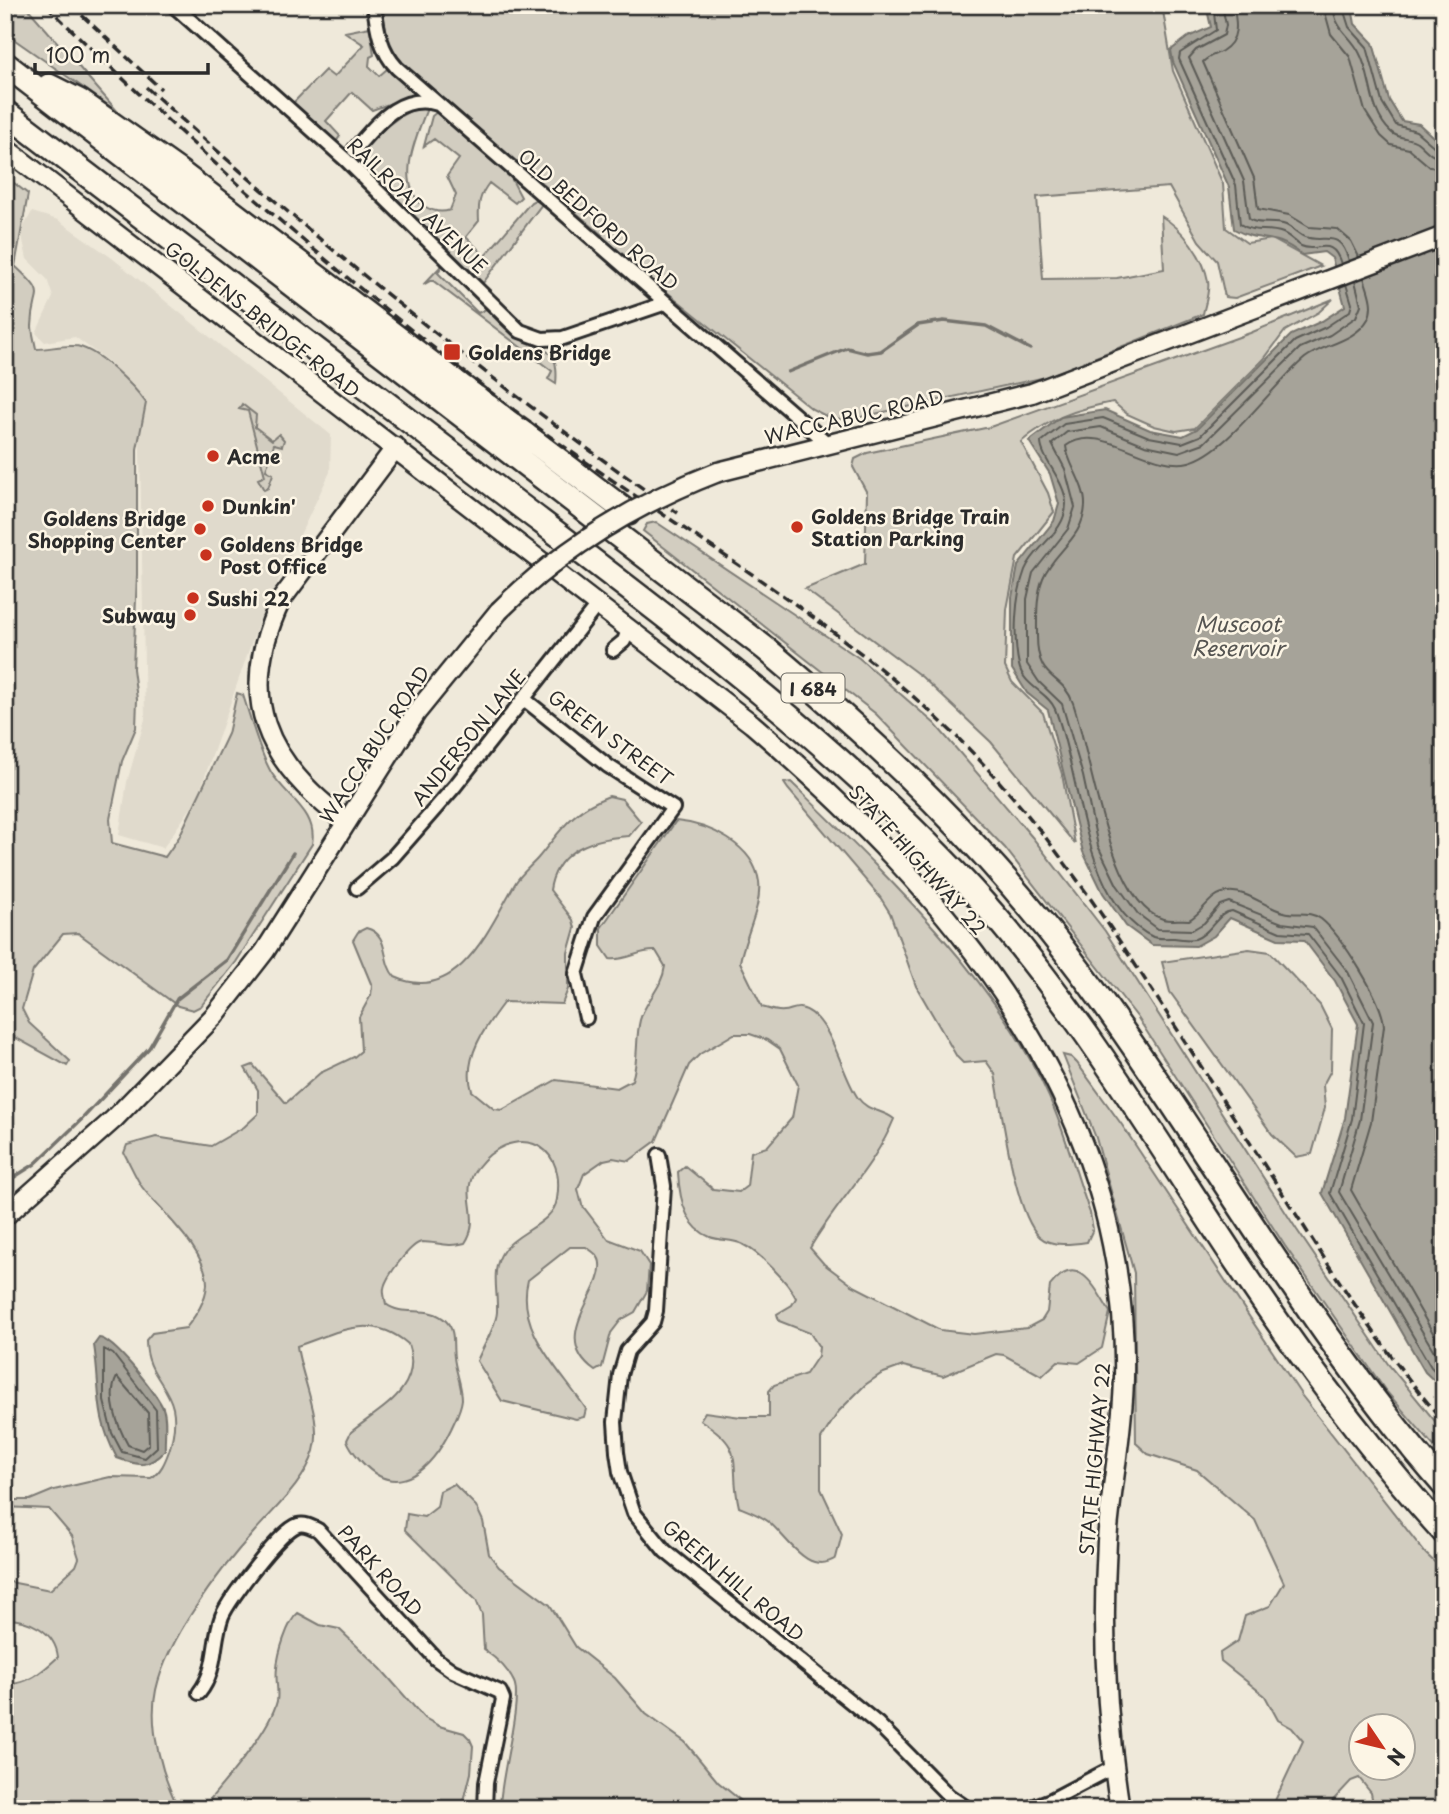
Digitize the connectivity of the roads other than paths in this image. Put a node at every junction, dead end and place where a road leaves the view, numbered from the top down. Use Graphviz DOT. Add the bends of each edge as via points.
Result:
graph roads {
  1 [pos="173,5"];
  2 [pos="374,5"];
  3 [pos="5,64"];
  4 [pos="442,106"];
  5 [pos="5,112"];
  6 [pos="5,148"];
  7 [pos="354,150"];
  8 [pos="1444,236"];
  9 [pos="666,303"];
  10 [pos="827,443"];
  11 [pos="396,447"];
  12 [pos="628,513"];
  13 [pos="495,524"];
  14 [pos="599,603"];
  15 [pos="629,627"];
  16 [pos="613,650"];
  17 [pos="524,699"];
  18 [pos="347,822"];
  19 [pos="357,888"];
  20 [pos="586,1018"];
  21 [pos="659,1154"];
  22 [pos="5,1216"];
  23 [pos="1444,1485"];
  24 [pos="1444,1532"];
  25 [pos="199,1693"];
  26 [pos="1114,1767"];
  27 [pos="485,1809"];
  28 [pos="968,1809"];
  29 [pos="1027,1809"];
  30 [pos="1120,1809"];
  1 -- 9 [label="street, RAILROAD AVENUE" via="346,160 520,331 542,339 563,338"];
  2 -- 4 [label="street, OLD BEDFORD ROAD" via="385,55"];
  3 -- 12 [label="highway" via="79,101 219,201"];
  3 -- 23 [label="highway, I 684" via="766,649 910,776 999,871 1080,971 1317,1323"];
  4 -- 7 [label="street" via="424,100 394,108"];
  4 -- 9 [label="street, OLD BEDFORD ROAD"];
  5 -- 24 [label="highway, I 684" via="704,647 839,759 930,846 1054,990 1297,1350 1370,1448"];
  6 -- 11 [label="main road, GOLDENS BRIDGE ROAD"];
  8 -- 10 [label="main road, WACCABUC ROAD" via="1032,393"];
  9 -- 10 [label="street, OLD BEDFORD ROAD"];
  10 -- 12 [label="main road, WACCABUC ROAD, bridge" via="718,472"];
  11 -- 13 [label="main road, GOLDENS BRIDGE ROAD"];
  11 -- 18 [label="main road" via="282,600 260,665 264,714 278,755 306,789"];
  12 -- 18 [label="main road, WACCABUC ROAD, bridge" via="570,549 499,611 435,685"];
  13 -- 14 [label="main road, STATE HIGHWAY 22"];
  14 -- 15 [label="main road, STATE HIGHWAY 22"];
  14 -- 17 [label="street, ANDERSON LANE"];
  15 -- 16 [label="street" via="624,641"];
  15 -- 26 [label="main road, STATE HIGHWAY 22" via="814,778 935,903 1027,1028 1078,1129 1110,1230 1122,1316 1123,1404 1106,1584 1107,1688"];
  17 -- 19 [label="street, ANDERSON LANE" via="393,858"];
  17 -- 20 [label="street, GREEN STREET" via="608,766 673,808 594,917 576,974"];
  18 -- 22 [label="main road, WACCABUC ROAD" via="265,951 215,1015 114,1119"];
  21 -- 28 [label="street, GREEN HILL ROAD" via="664,1186 656,1311 653,1322 627,1351 615,1422 620,1472 634,1513 665,1551 878,1724 949,1796"];
  25 -- 27 [label="street, PARK ROAD" via="212,1671 230,1600 285,1535 296,1525 308,1525 318,1530 436,1659 500,1692 503,1699"];
  26 -- 29 [label="street"];
  26 -- 30 [label="main road, STATE HIGHWAY 22"];
}
